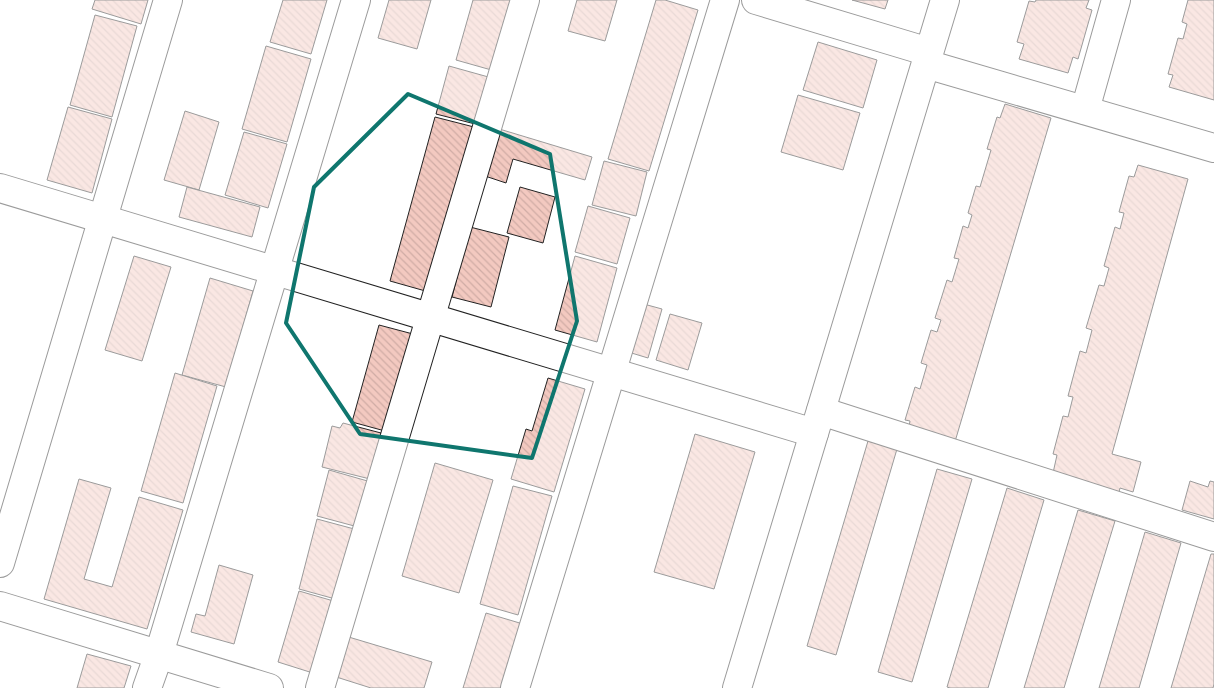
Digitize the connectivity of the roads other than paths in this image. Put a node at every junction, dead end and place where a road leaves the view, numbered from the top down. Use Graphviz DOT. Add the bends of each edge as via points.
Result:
graph roads {
  1 [pos="168,0"];
  2 [pos="356,0"];
  3 [pos="526,0"];
  4 [pos="725,0"];
  5 [pos="756,0"];
  6 [pos="945,0"];
  7 [pos="1116,0"];
  8 [pos="927,58"];
  9 [pos="1085,110"];
  10 [pos="1214,148"];
  11 [pos="0,188"];
  12 [pos="103,219"];
  13 [pos="274,271"];
  14 [pos="431,318"];
  15 [pos="611,372"];
  16 [pos="818,422"];
  17 [pos="1214,538"];
  18 [pos="0,564"];
  19 [pos="0,606"];
  20 [pos="159,654"];
  21 [pos="147,688"];
  22 [pos="269,688"];
  23 [pos="320,688"];
  24 [pos="515,688"];
  25 [pos="737,688"];
  1 -- 12 [label="street"];
  2 -- 13 [label="street"];
  3 -- 14 [label="street"];
  4 -- 15 [label="street"];
  5 -- 8 [label="street"];
  6 -- 8 [label="street"];
  7 -- 9 [label="street"];
  8 -- 9 [label="street"];
  8 -- 16 [label="street"];
  9 -- 10 [label="street"];
  11 -- 12 [label="street"];
  12 -- 13 [label="street"];
  12 -- 18 [label="street"];
  13 -- 14 [label="street"];
  13 -- 20 [label="street"];
  14 -- 15 [label="street"];
  14 -- 23 [label="street"];
  15 -- 16 [label="street"];
  15 -- 24 [label="street"];
  16 -- 17 [label="street"];
  16 -- 25 [label="street"];
  19 -- 20 [label="street"];
  20 -- 21 [label="street"];
  20 -- 22 [label="street"];
}
